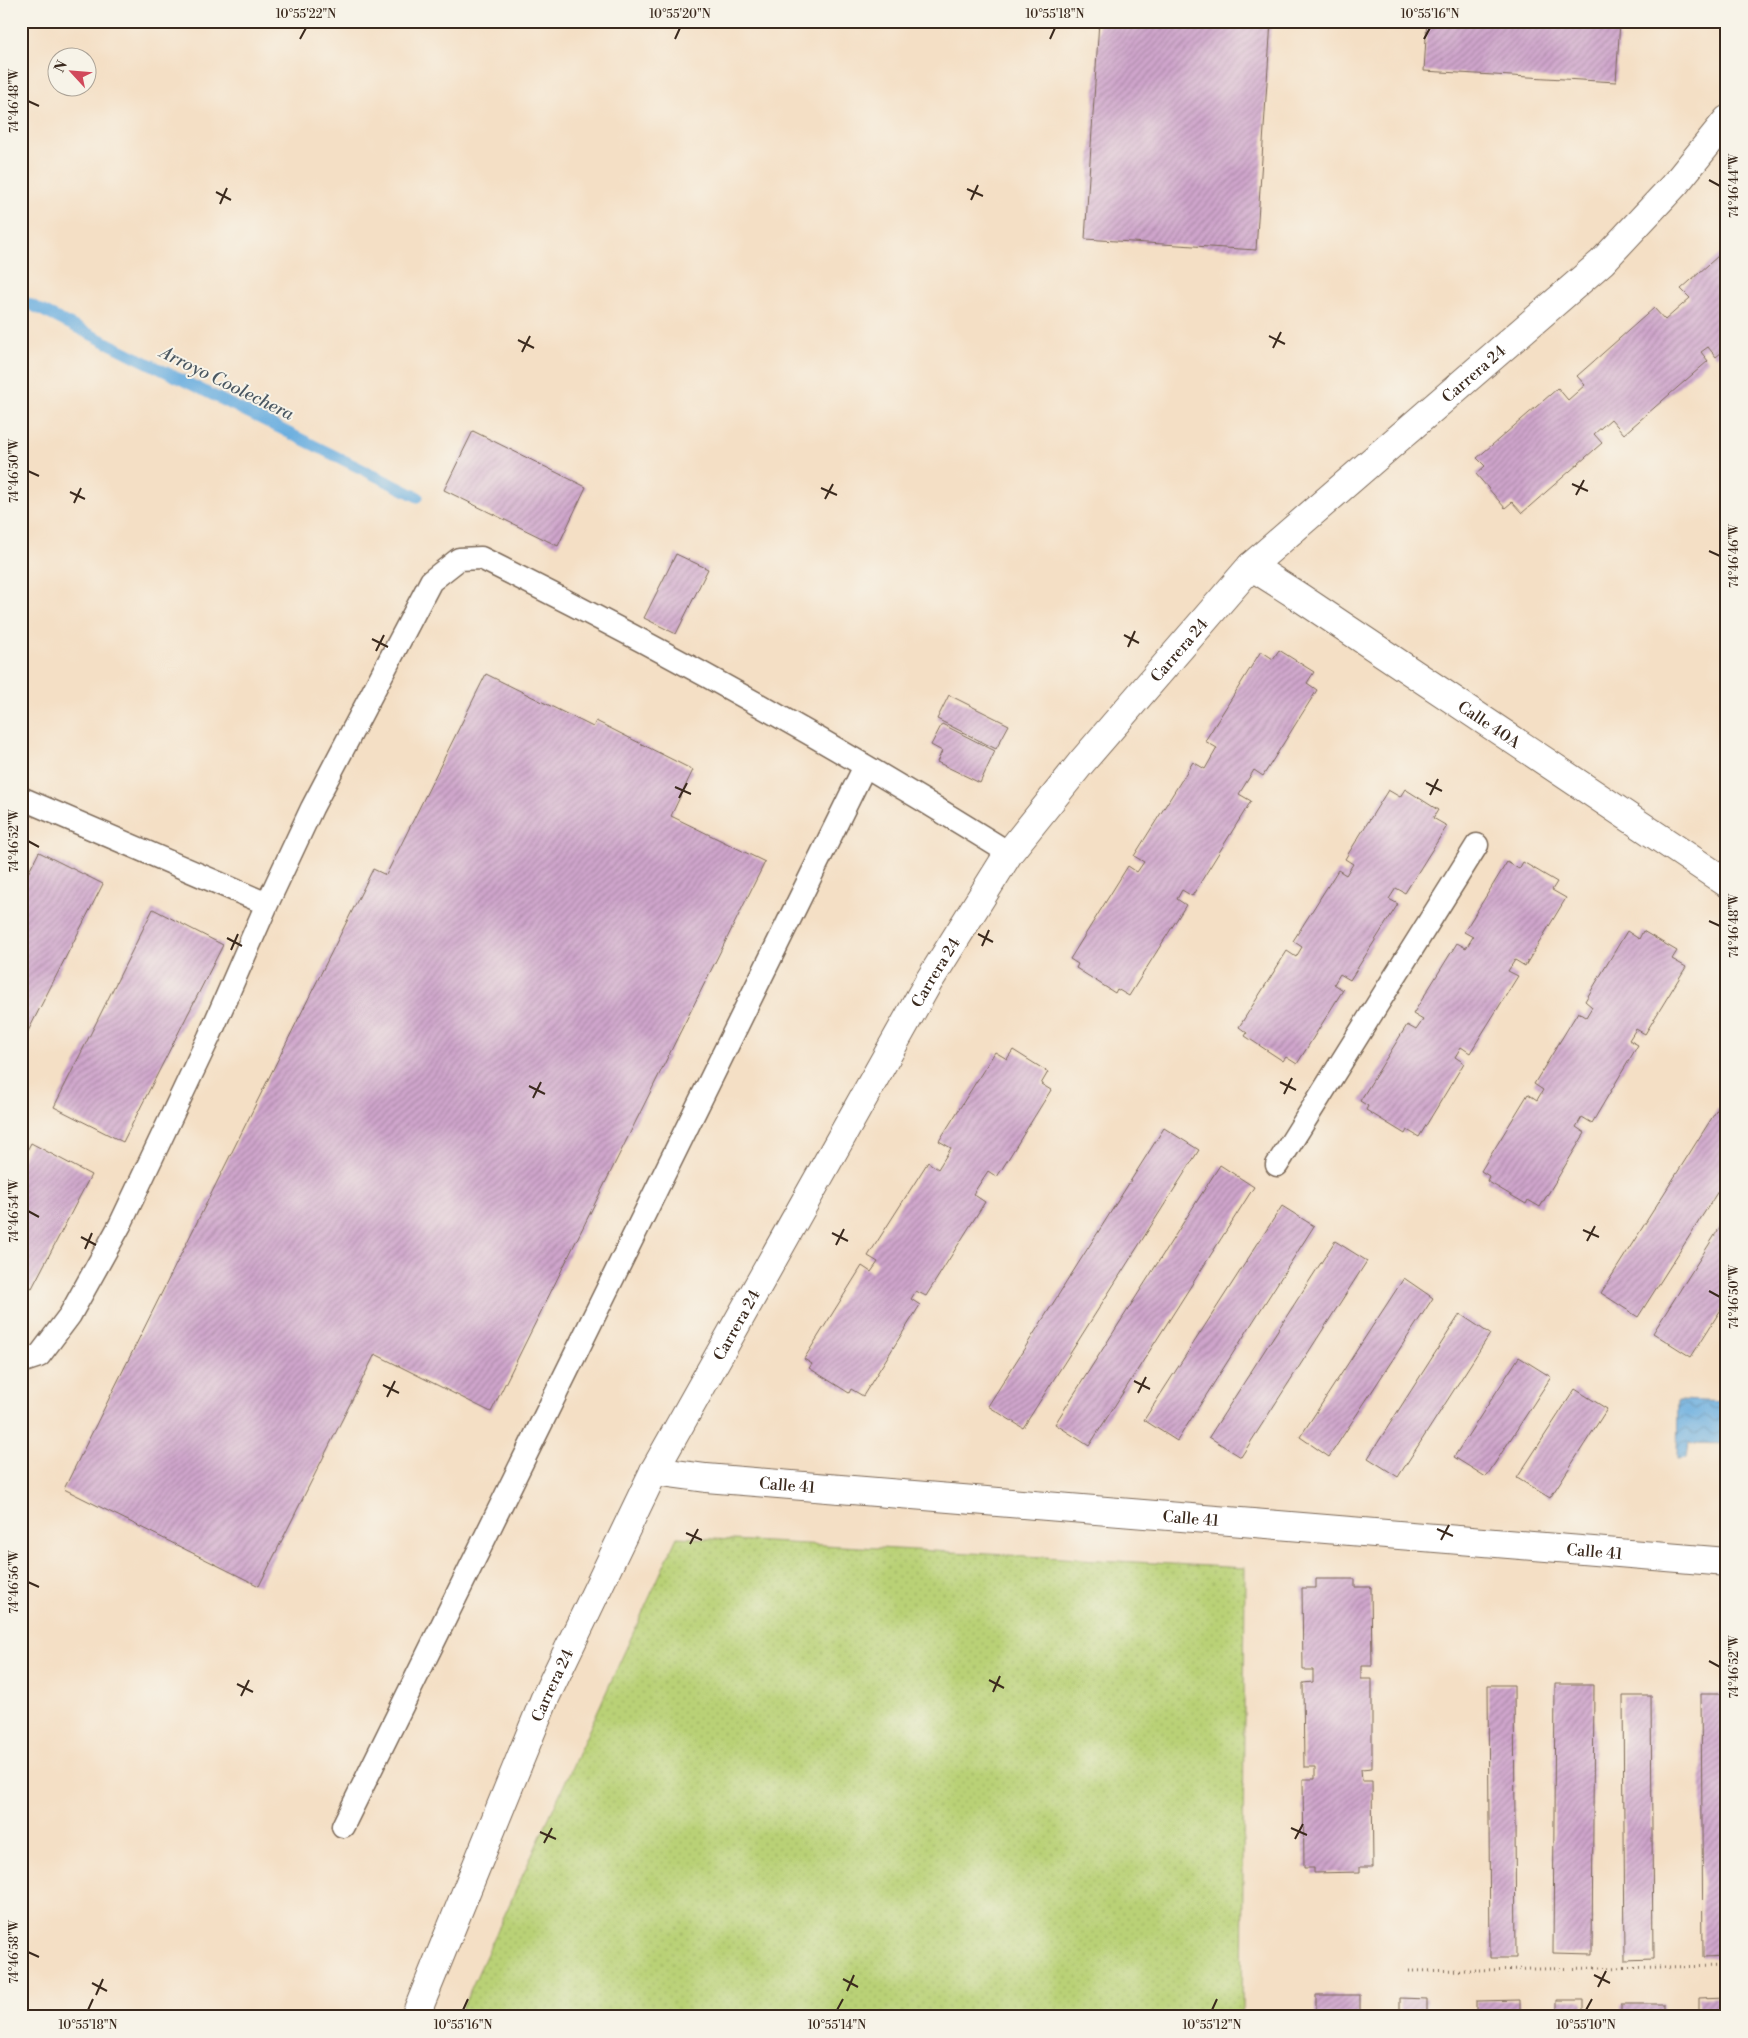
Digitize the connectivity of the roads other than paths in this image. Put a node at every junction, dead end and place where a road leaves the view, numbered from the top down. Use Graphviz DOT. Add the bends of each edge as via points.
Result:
graph roads {
  1 [pos="1727,120"];
  2 [pos="1251,566"];
  3 [pos="865,766"];
  4 [pos="21,798"];
  5 [pos="1477,845"];
  6 [pos="1009,853"];
  7 [pos="1727,884"];
  8 [pos="267,904"];
  9 [pos="1277,1165"];
  10 [pos="21,1362"];
  11 [pos="654,1470"];
  12 [pos="1727,1562"];
  13 [pos="343,1826"];
  14 [pos="415,2017"];
  1 -- 2 [label="street, Carrera 24" via="1676,183 1602,262"];
  2 -- 6 [label="street, Carrera 24" via="1081,763"];
  2 -- 7 [label="street, Calle 40A"];
  3 -- 6 [label="lane"];
  3 -- 8 [label="lane" via="690,666 542,588 481,558 459,559 431,581 312,808"];
  3 -- 13 [label="lane"];
  4 -- 8 [label="lane"];
  5 -- 9 [label="lane"];
  6 -- 11 [label="street, Carrera 24" via="929,982"];
  8 -- 10 [label="lane" via="209,1037 120,1225 70,1314 39,1356"];
  11 -- 12 [label="street, Calle 41" via="716,1479"];
  11 -- 14 [label="street, Carrera 24" via="545,1698"];
}
